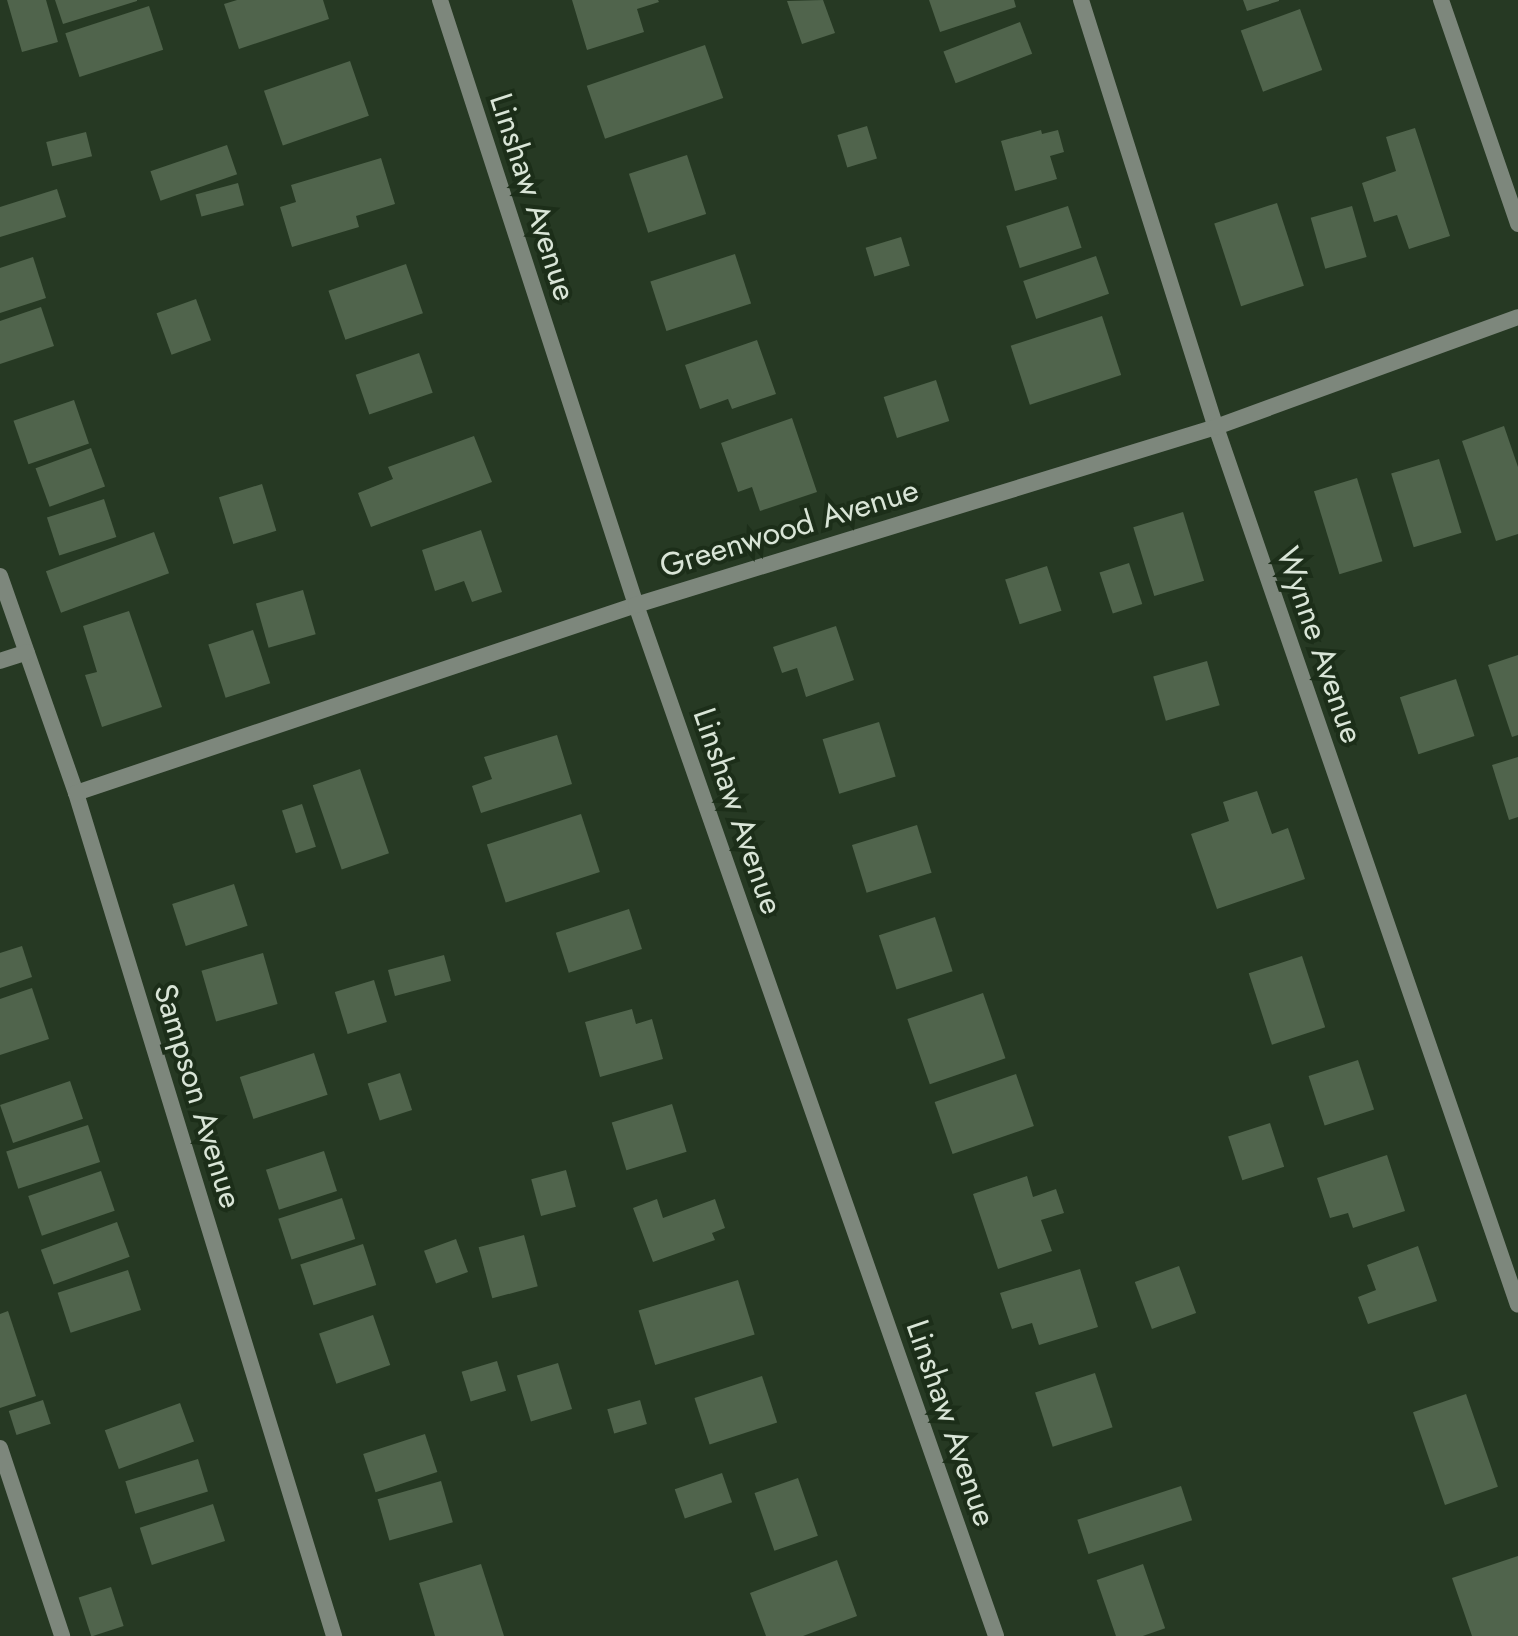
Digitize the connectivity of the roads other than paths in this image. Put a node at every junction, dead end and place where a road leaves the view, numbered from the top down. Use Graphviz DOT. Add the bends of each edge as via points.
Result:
graph roads {
  1 [pos="440,0"];
  2 [pos="1081,0"];
  3 [pos="1441,0"];
  4 [pos="1518,224"];
  5 [pos="1518,317"];
  6 [pos="1216,427"];
  7 [pos="0,576"];
  8 [pos="636,605"];
  9 [pos="27,652"];
  10 [pos="0,661"];
  11 [pos="76,793"];
  12 [pos="1518,1305"];
  13 [pos="0,1448"];
  14 [pos="62,1636"];
  15 [pos="334,1636"];
  16 [pos="996,1636"];
  1 -- 8 [label="street, Linshaw Avenue"];
  2 -- 6 [label="street, Wynne Avenue"];
  3 -- 4 [label="street"];
  5 -- 6 [label="street, Greenwood Avenue"];
  6 -- 8 [label="street, Greenwood Avenue"];
  6 -- 12 [label="street, Wynne Avenue"];
  7 -- 9 [label="street, Sampson Avenue"];
  8 -- 11 [label="street, Greenwood Avenue"];
  8 -- 16 [label="street, Linshaw Avenue"];
  9 -- 10 [label="street"];
  9 -- 11 [label="street, Sampson Avenue"];
  11 -- 15 [label="street, Sampson Avenue"];
  13 -- 14 [label="street"];
}
